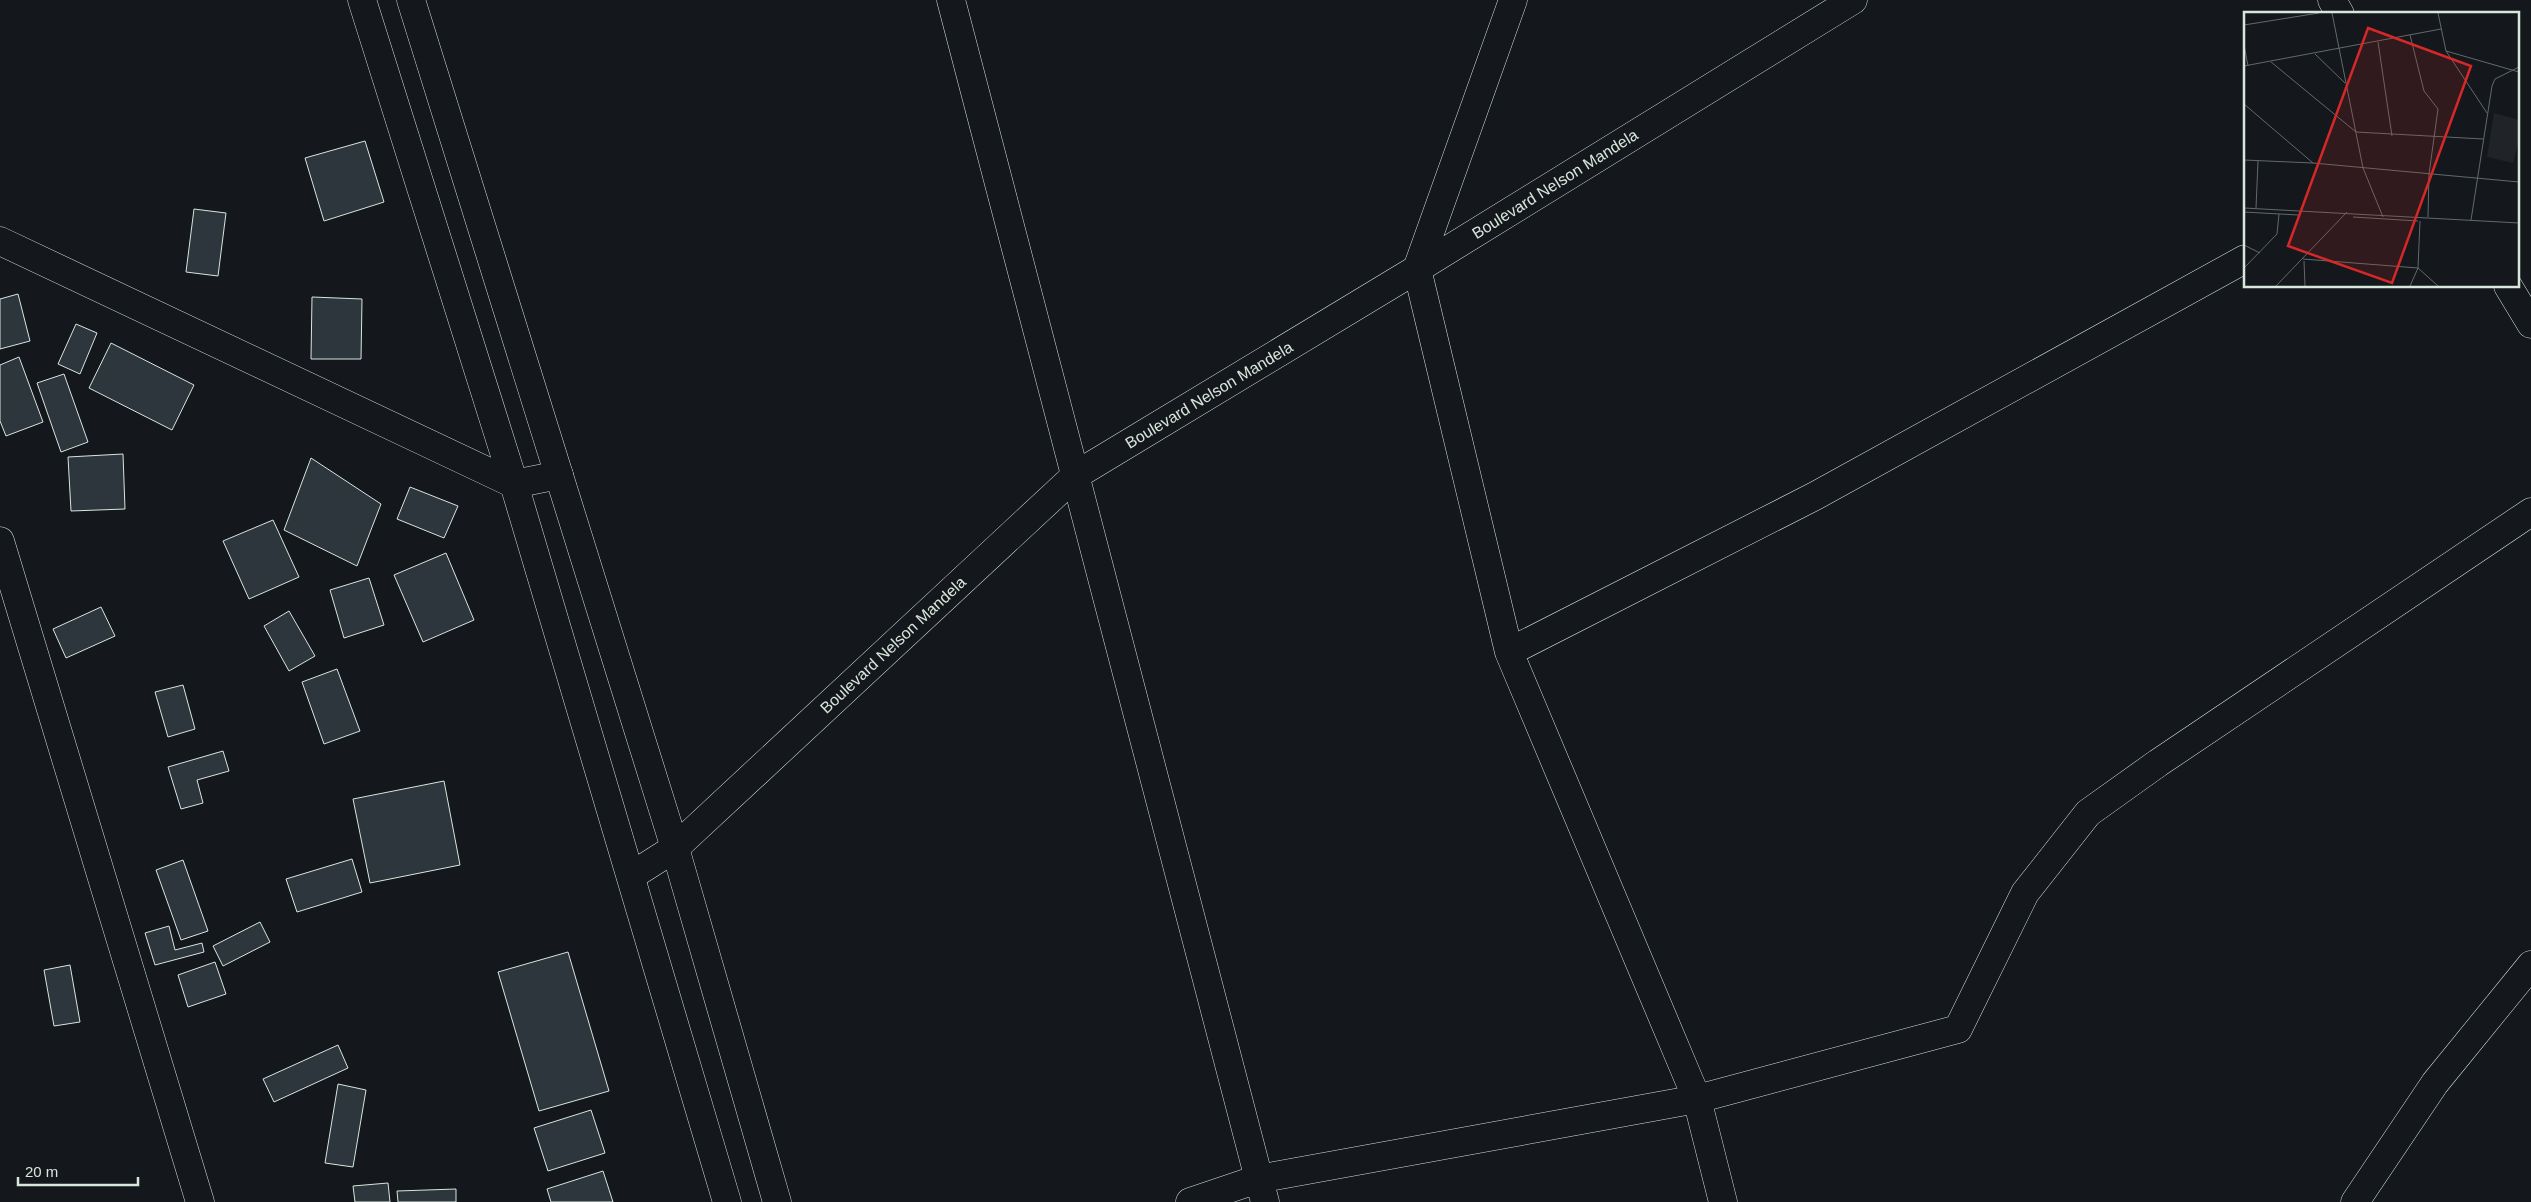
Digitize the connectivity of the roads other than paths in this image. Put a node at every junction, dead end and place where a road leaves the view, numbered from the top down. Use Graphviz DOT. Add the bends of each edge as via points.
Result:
graph roads {
  1 [pos="362,0"];
  2 [pos="411,0"];
  3 [pos="951,0"];
  4 [pos="1513,0"];
  5 [pos="1853,0"];
  6 [pos="2332,0"];
  7 [pos="2339,12"];
  8 [pos="0,241"];
  9 [pos="2244,260"];
  10 [pos="1417,269"];
  11 [pos="2509,288"];
  12 [pos="2531,324"];
  13 [pos="559,475"];
  14 [pos="1076,475"];
  15 [pos="514,484"];
  16 [pos="2531,512"];
  17 [pos="0,541"];
  18 [pos="1509,652"];
  19 [pos="675,848"];
  20 [pos="631,876"];
  21 [pos="2531,964"];
  22 [pos="1697,1099"];
  23 [pos="1262,1190"];
  24 [pos="200,1202"];
  25 [pos="727,1202"];
  26 [pos="777,1202"];
  27 [pos="1190,1202"];
  28 [pos="1723,1202"];
  29 [pos="2355,1202"];
  1 -- 15 [label="main road"];
  2 -- 13 [label="main road"];
  3 -- 14 [label="main road"];
  4 -- 10 [label="main road"];
  5 -- 10 [label="main road, Boulevard Nelson Mandela"];
  6 -- 7 [label="main road"];
  8 -- 15 [label="main road"];
  9 -- 18 [label="main road" via="1815,496"];
  10 -- 14 [label="main road, Boulevard Nelson Mandela"];
  10 -- 18 [label="main road"];
  11 -- 12 [label="main road"];
  13 -- 15 [label="main road"];
  13 -- 19 [label="main road"];
  14 -- 19 [label="main road, Boulevard Nelson Mandela"];
  14 -- 23 [label="main road"];
  15 -- 20 [label="main road"];
  16 -- 22 [label="main road" via="2158,762 2088,813 2025,892 1958,1029"];
  17 -- 24 [label="main road"];
  18 -- 22 [label="main road"];
  19 -- 20 [label="main road, Boulevard Nelson Mandela"];
  19 -- 26 [label="main road"];
  20 -- 25 [label="main road"];
  21 -- 29 [label="main road" via="2435,1083"];
  22 -- 23 [label="main road"];
  22 -- 28 [label="main road"];
  23 -- 27 [label="main road"];
}
